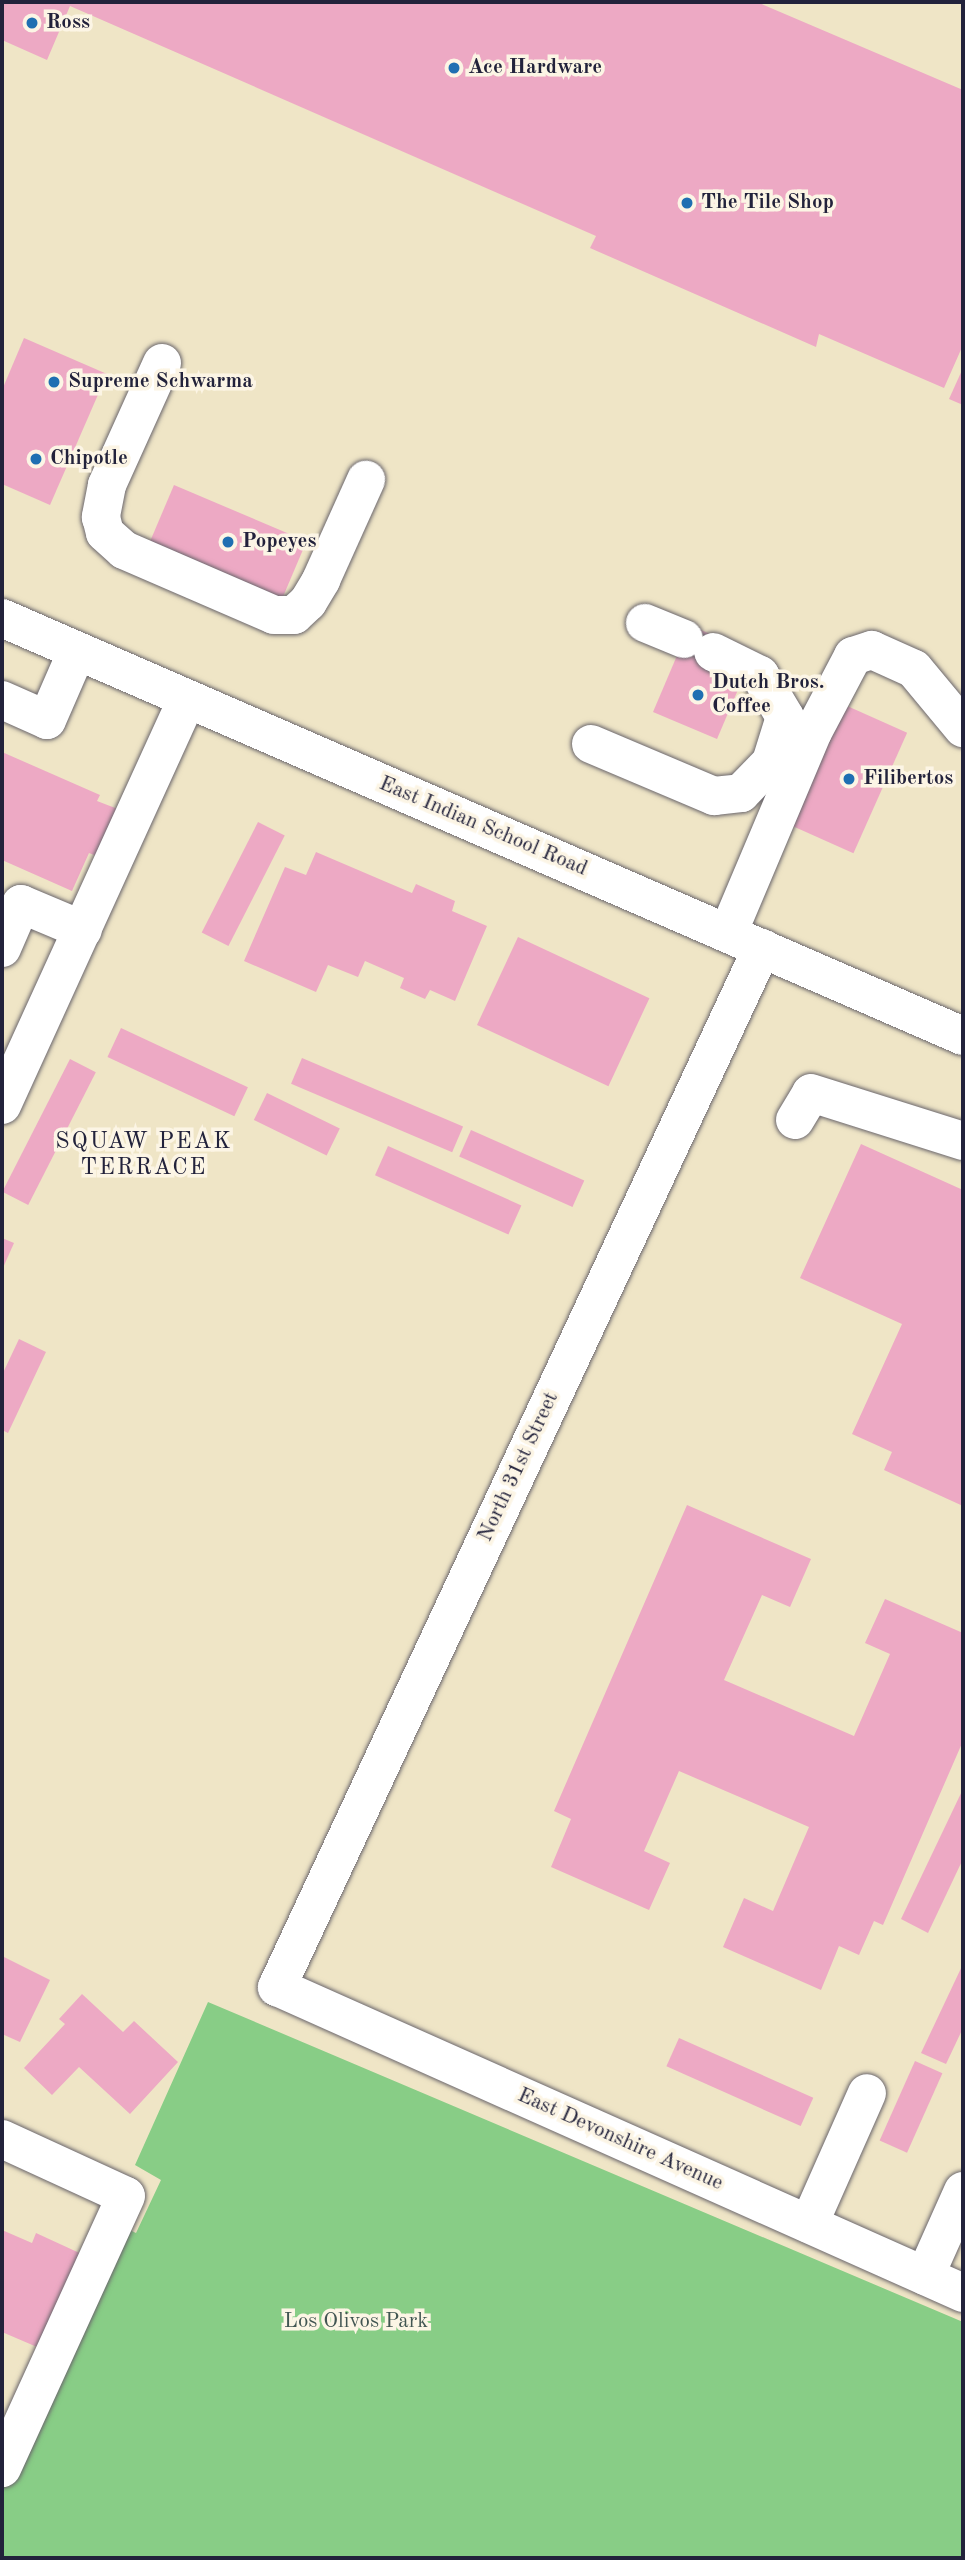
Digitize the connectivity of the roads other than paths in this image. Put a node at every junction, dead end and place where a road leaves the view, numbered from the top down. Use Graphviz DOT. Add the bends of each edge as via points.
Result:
graph roads {
  1 [pos="162,363"];
  2 [pos="366,480"];
  3 [pos="2,618"];
  4 [pos="645,623"];
  5 [pos="77,651"];
  6 [pos="187,699"];
  7 [pos="2,701"];
  8 [pos="963,728"];
  9 [pos="591,744"];
  10 [pos="83,930"];
  11 [pos="745,940"];
  12 [pos="2,948"];
  13 [pos="963,1036"];
  14 [pos="2,1105"];
  15 [pos="795,1121"];
  16 [pos="963,1140"];
  17 [pos="277,1987"];
  18 [pos="867,2092"];
  19 [pos="2,2139"];
  20 [pos="963,2191"];
  21 [pos="809,2224"];
  22 [pos="925,2276"];
  23 [pos="963,2293"];
  24 [pos="2,2468"];
  1 -- 2 [label="street" via="107,485 100,517 105,533 124,550 274,615 294,615 321,580"];
  3 -- 5 [label="street, East Indian School Road"];
  4 -- 9 [label="street" via="760,675 785,717 771,762 741,793 714,796"];
  5 -- 6 [label="street, East Indian School Road"];
  5 -- 7 [label="street" via="47,720"];
  6 -- 10 [label="street"];
  6 -- 11 [label="street, East Indian School Road"];
  8 -- 11 [label="street, North 31st Street" via="914,669 872,650 853,656 813,732"];
  10 -- 12 [label="street" via="21,904"];
  10 -- 14 [label="street"];
  11 -- 13 [label="street, East Indian School Road"];
  11 -- 17 [label="street, North 31st Street"];
  15 -- 16 [label="street" via="811,1093"];
  17 -- 21 [label="street, East Devonshire Avenue"];
  18 -- 21 [label="street"];
  19 -- 24 [label="street" via="126,2196"];
  20 -- 22 [label="street"];
  21 -- 22 [label="street, East Devonshire Avenue"];
  22 -- 23 [label="street, East Devonshire Avenue"];
}
